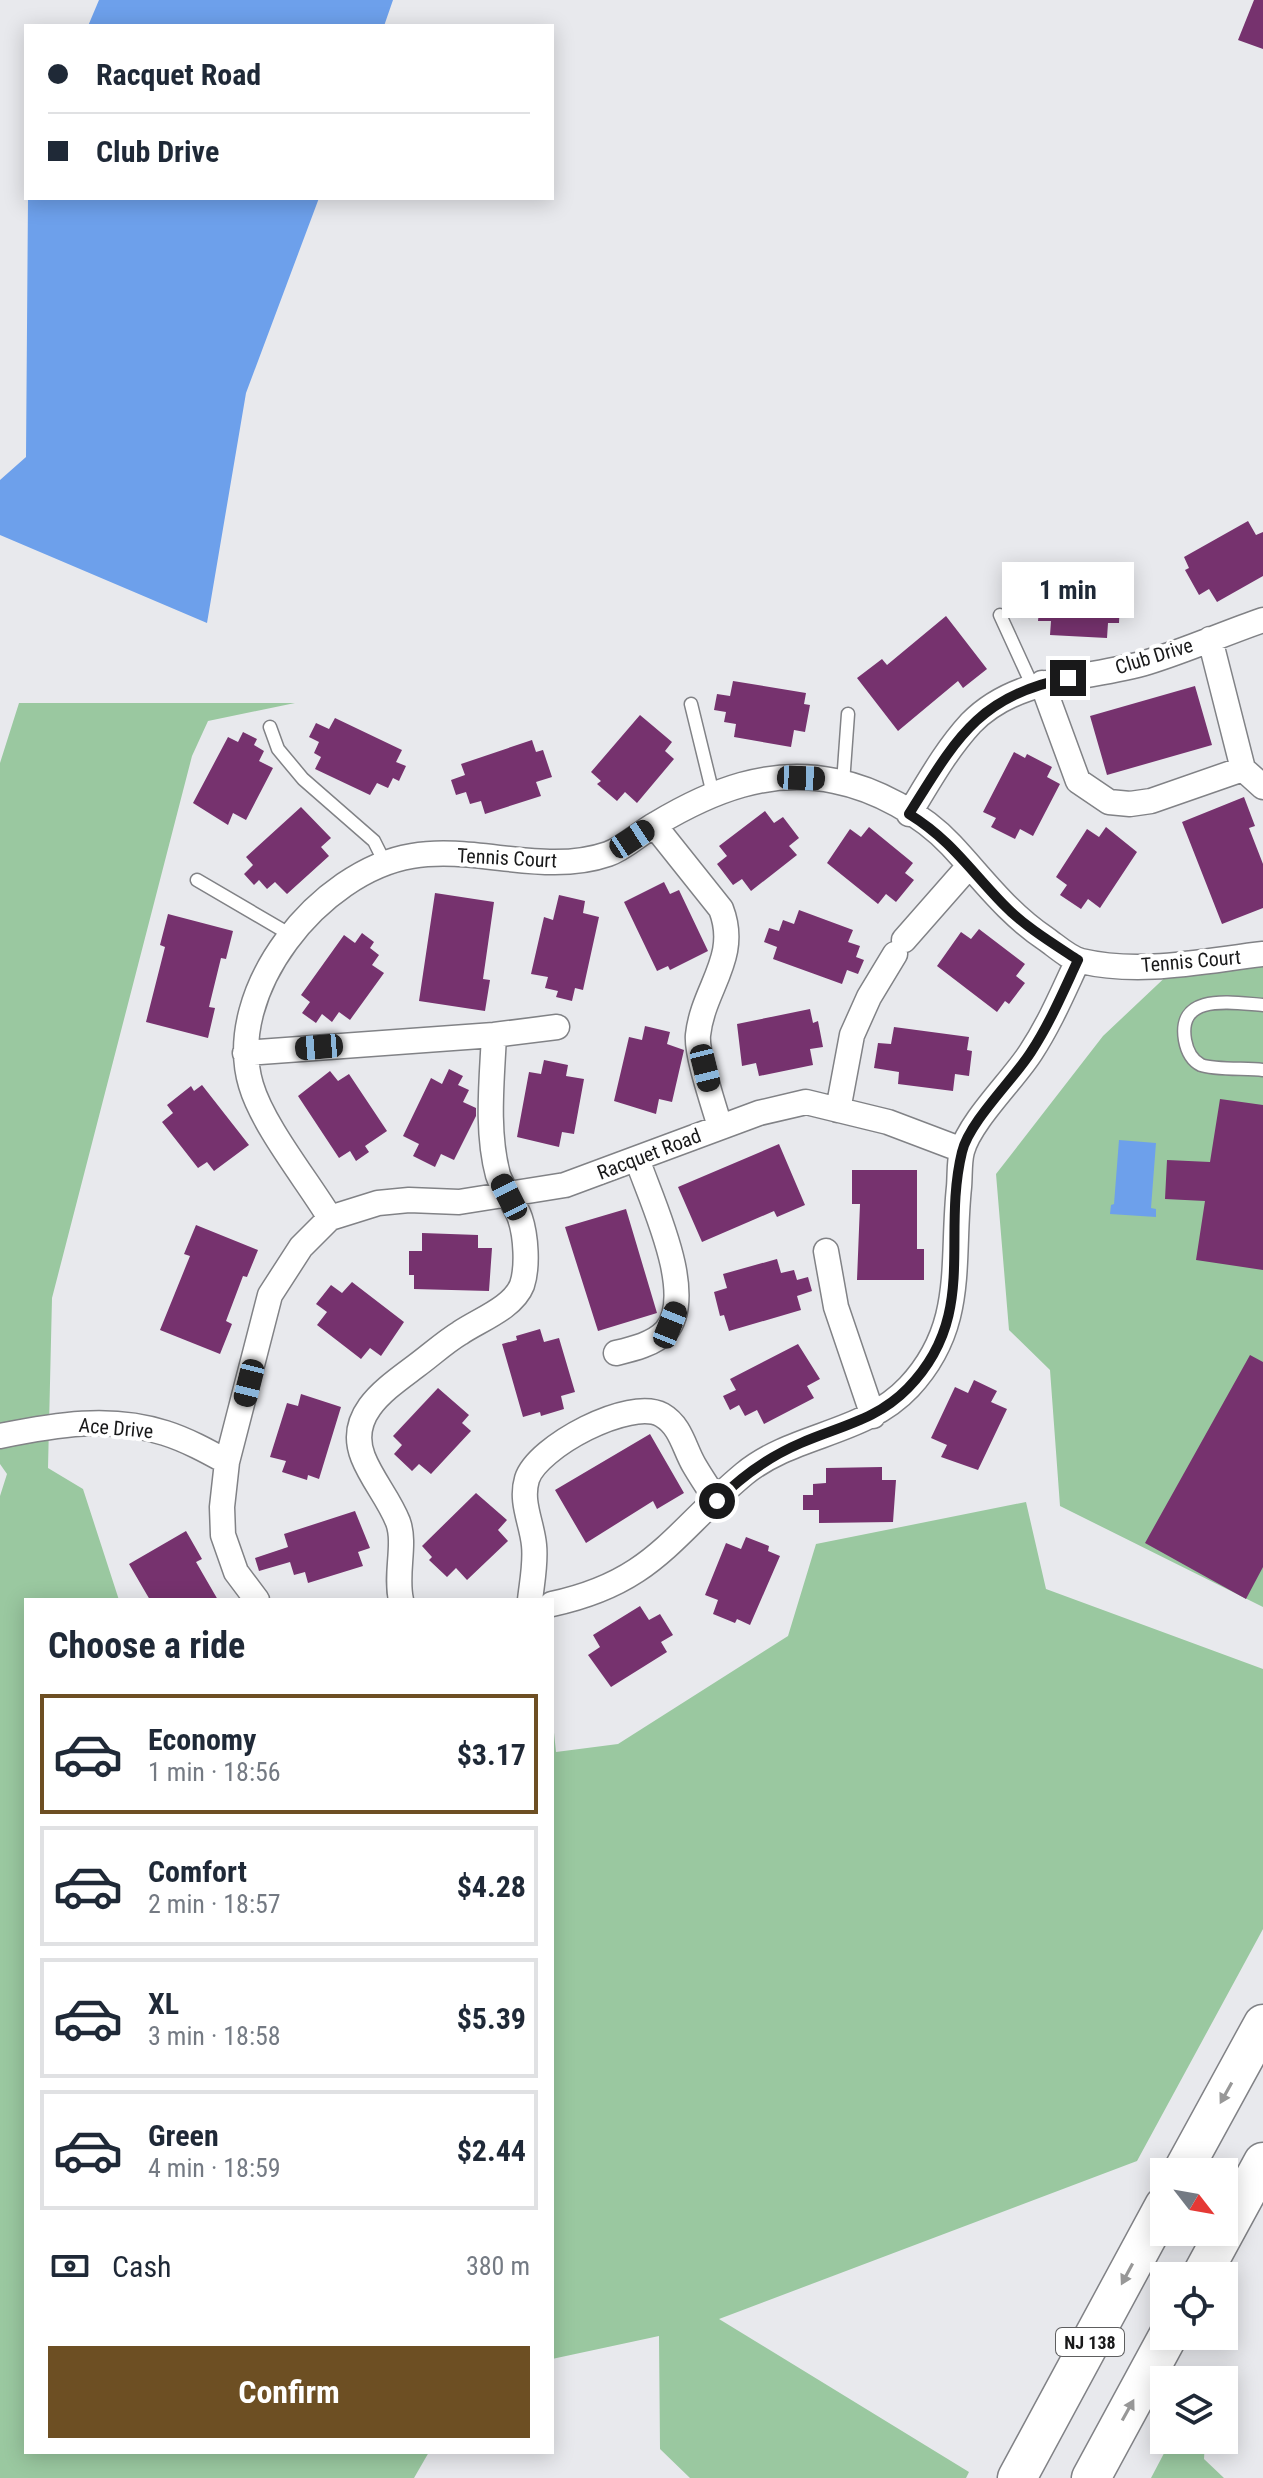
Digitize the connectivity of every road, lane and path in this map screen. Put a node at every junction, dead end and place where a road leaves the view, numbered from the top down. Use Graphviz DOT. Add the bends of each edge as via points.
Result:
graph roads {
  1 [pos="1000,615"];
  2 [pos="1263,620"];
  3 [pos="1210,639"];
  4 [pos="1037,685"];
  5 [pos="691,704"];
  6 [pos="848,714"];
  7 [pos="270,727"];
  8 [pos="1243,769"];
  9 [pos="843,783"];
  10 [pos="1263,787"];
  11 [pos="713,794"];
  12 [pos="909,814"];
  13 [pos="654,825"];
  14 [pos="385,863"];
  15 [pos="969,866"];
  16 [pos="197,880"];
  17 [pos="291,935"];
  18 [pos="1263,954"];
  19 [pos="1078,960"];
  20 [pos="1263,1005"];
  21 [pos="557,1027"];
  22 [pos="494,1035"];
  23 [pos="245,1053"];
  24 [pos="1263,1070"];
  25 [pos="838,1110"];
  26 [pos="720,1127"];
  27 [pos="962,1150"];
  28 [pos="637,1159"];
  29 [pos="509,1197"];
  30 [pos="330,1218"];
  31 [pos="826,1251"];
  32 [pos="616,1353"];
  33 [pos="873,1416"];
  34 [pos="0,1436"];
  35 [pos="227,1462"];
  36 [pos="717,1501"];
  37 [pos="256,1598"];
  38 [pos="401,1598"];
  39 [pos="530,1598"];
  40 [pos="554,1603"];
  41 [pos="1263,2024"];
  42 [pos="1190,2158"];
  43 [pos="1263,2162"];
  44 [pos="1150,2232"];
  45 [pos="1209,2262"];
  46 [pos="1160,2350"];
  47 [pos="1017,2478"];
  48 [pos="1091,2478"];
  1 -- 4 [label="lane"];
  2 -- 3 [label="street, Club Drive"];
  3 -- 4 [label="street, Club Drive" via="1147,662"];
  3 -- 8 [label="street"];
  4 -- 8 [label="street" via="1078,781 1109,802 1151,801"];
  4 -- 12 [label="street, Club Drive" via="1005,698 972,722"];
  5 -- 11 [label="lane"];
  6 -- 9 [label="lane"];
  7 -- 14 [label="lane" via="294,769 374,841"];
  8 -- 10 [label="street"];
  9 -- 11 [label="street, Tennis Court" via="784,777"];
  9 -- 12 [label="street, Tennis Court" via="878,794"];
  11 -- 13 [label="street, Tennis Court"];
  12 -- 15 [label="street, Tennis Court" via="937,832"];
  13 -- 14 [label="street, Tennis Court" via="609,854 575,860 439,854"];
  13 -- 26 [label="street" via="728,925 727,952 697,1039"];
  14 -- 17 [label="street, Tennis Court" via="343,883"];
  15 -- 19 [label="street, Tennis Court" via="1021,920"];
  15 -- 25 [label="street" via="900,947 869,997 852,1035"];
  16 -- 17 [label="lane"];
  17 -- 23 [label="street, Tennis Court" via="252,1011"];
  18 -- 19 [label="street, Tennis Court" via="1143,968"];
  19 -- 27 [label="street" via="1036,1044"];
  20 -- 24 [label="lane" via="1211,1001 1185,1020 1184,1036 1188,1054 1202,1065"];
  21 -- 22 [label="street"];
  22 -- 23 [label="street"];
  22 -- 29 [label="street" via="494,1145"];
  23 -- 30 [label="street, Tennis Court" via="261,1108"];
  25 -- 26 [label="street, Racquet Road" via="806,1102"];
  25 -- 27 [label="street, Racquet Road"];
  26 -- 28 [label="street, Racquet Road"];
  27 -- 33 [label="street" via="950,1316 924,1369"];
  28 -- 29 [label="street, Racquet Road" via="565,1185"];
  28 -- 32 [label="street" via="679,1296 664,1334"];
  29 -- 30 [label="street, Racquet Road" via="378,1203"];
  29 -- 38 [label="street" via="523,1232 522,1286 489,1317 459,1333 390,1387 361,1424 363,1458 399,1525"];
  30 -- 35 [label="street, Racquet Road" via="301,1247 270,1295"];
  31 -- 33 [label="street" via="836,1307"];
  33 -- 36 [label="street" via="782,1452 745,1473"];
  34 -- 35 [label="street, Ace Drive" via="81,1422 142,1427 180,1438"];
  35 -- 37 [label="street, Racquet Road" via="223,1535 236,1572"];
  36 -- 39 [label="street" via="678,1431 661,1415 649,1410 626,1413 578,1433 544,1458 526,1483 535,1547"];
  36 -- 40 [label="street" via="664,1552 627,1578"];
  41 -- 42 [label="highway, one-way"];
  43 -- 45 [label="highway"];
  44 -- 47 [label="highway, NJ 138, one-way"];
  48 -- 46 [label="highway, NJ 138, one-way"];
}
